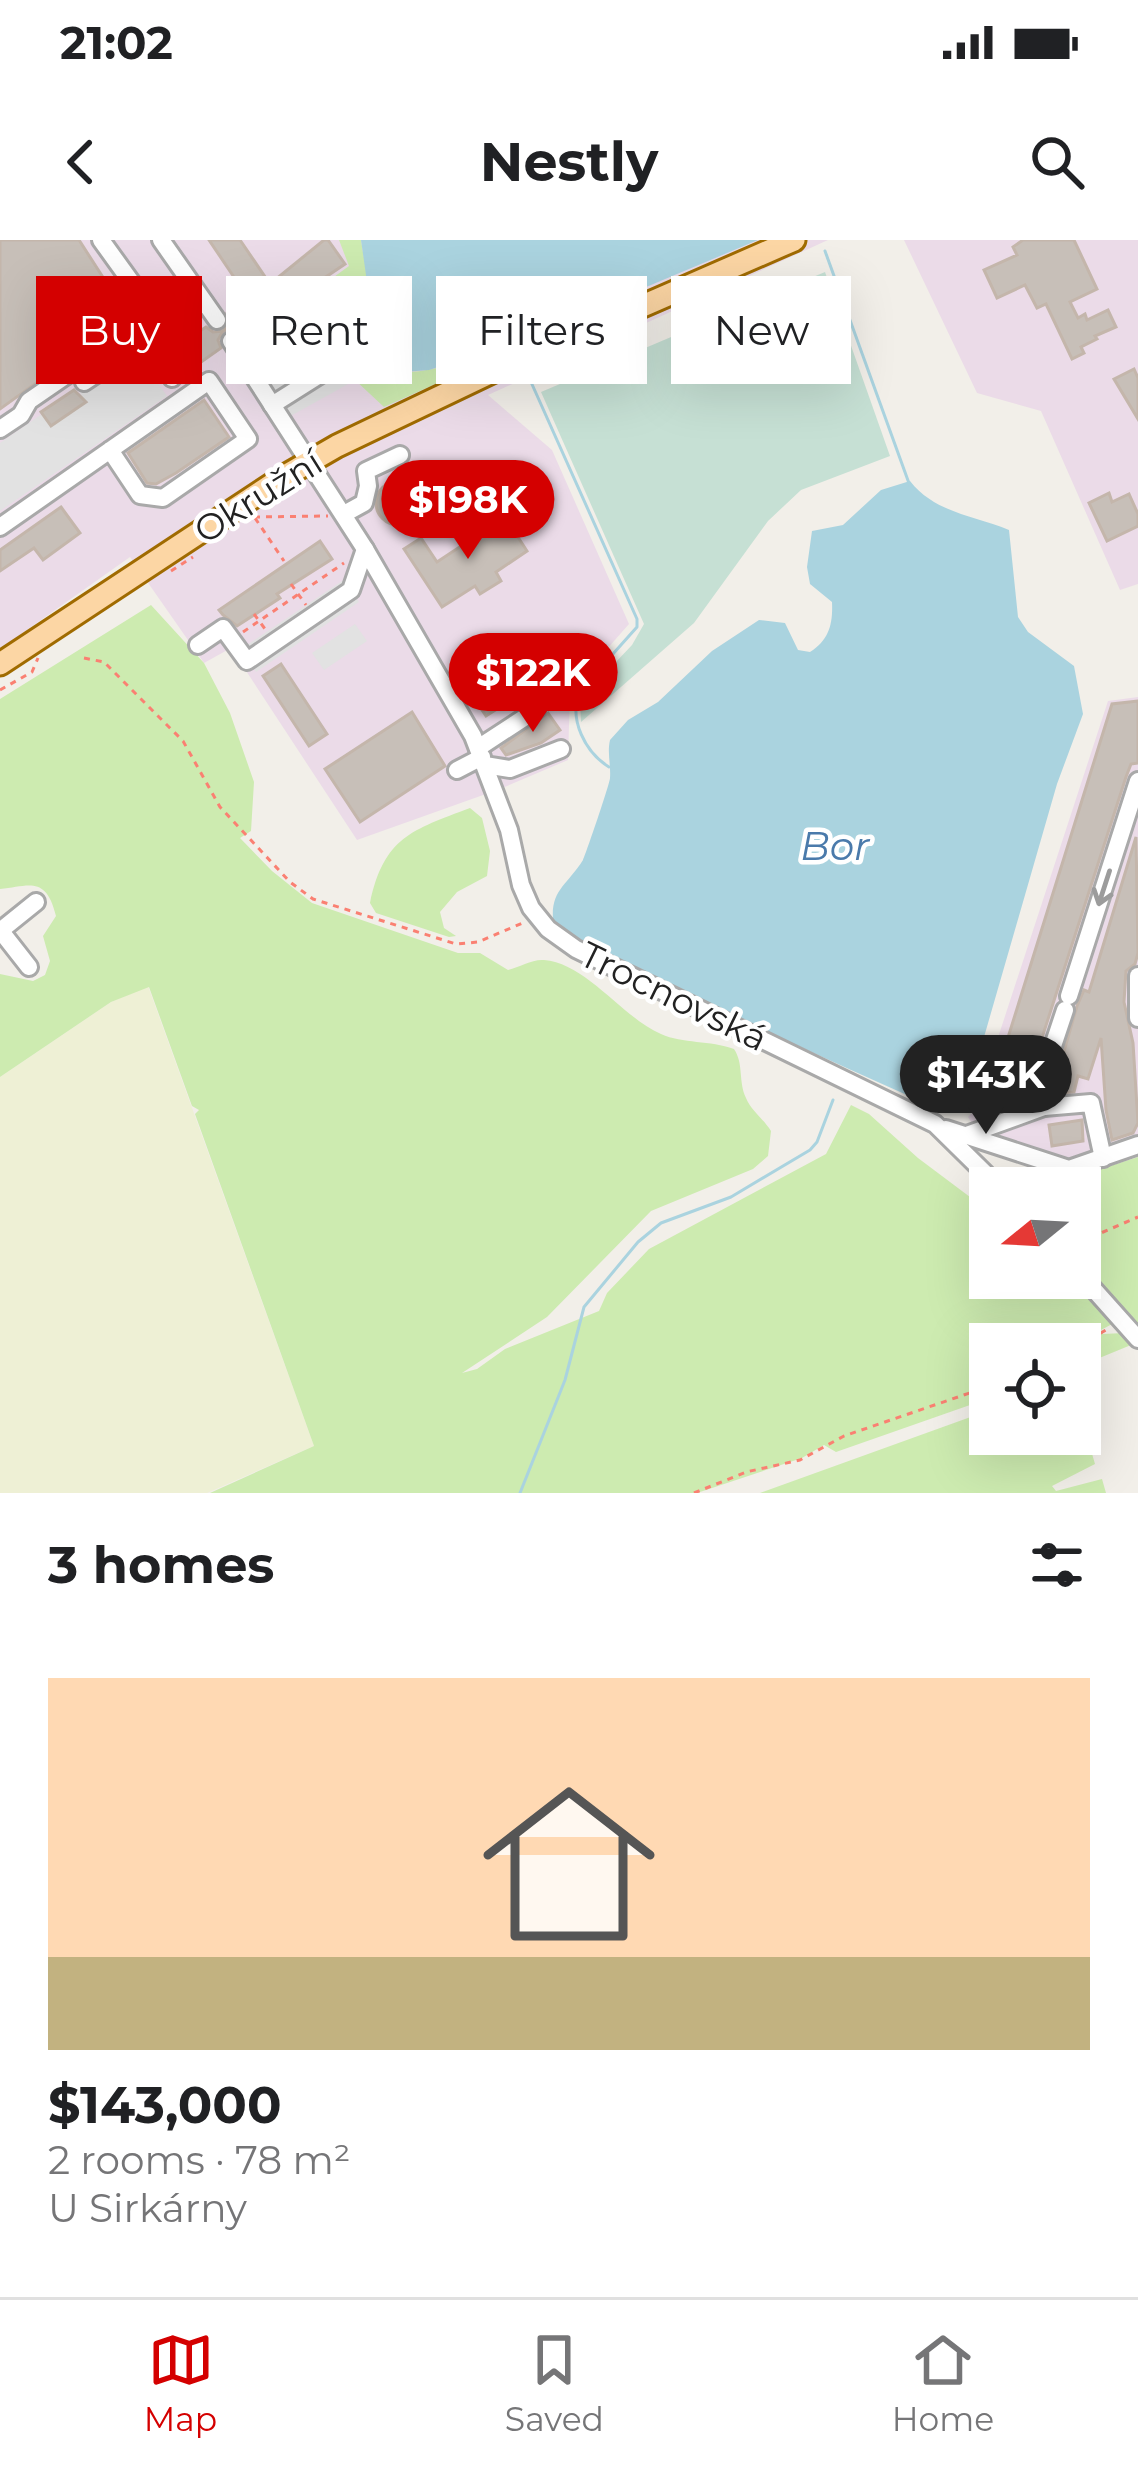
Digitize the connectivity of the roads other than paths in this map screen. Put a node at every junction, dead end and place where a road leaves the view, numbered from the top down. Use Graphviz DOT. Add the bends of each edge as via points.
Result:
graph roads {
  1 [pos="101,240"];
  2 [pos="161,240"];
  3 [pos="794,240"];
  4 [pos="204,302"];
  5 [pos="217,320"];
  6 [pos="259,384"];
  7 [pos="305,384"];
  8 [pos="272,405"];
  9 [pos="0,429"];
  10 [pos="110,450"];
  11 [pos="400,455"];
  12 [pos="311,461"];
  13 [pos="336,515"];
  14 [pos="0,527"];
  15 [pos="365,549"];
  16 [pos="198,645"];
  17 [pos="0,664"];
  18 [pos="535,701"];
  19 [pos="561,749"];
  20 [pos="482,757"];
  21 [pos="457,770"];
  22 [pos="1138,781"];
  23 [pos="36,902"];
  24 [pos="0,930"];
  25 [pos="29,967"];
  26 [pos="1138,976"];
  27 [pos="1138,1018"];
  28 [pos="1043,1108"];
  29 [pos="934,1124"];
  30 [pos="961,1136"];
  31 [pos="1138,1145"];
  32 [pos="1103,1158"];
  33 [pos="978,1167"];
  34 [pos="1062,1167"];
  35 [pos="1075,1167"];
  36 [pos="1101,1298"];
  37 [pos="1138,1340"];
  1 -- 9 [label="street" via="144,313"];
  2 -- 4 [label="street"];
  3 -- 12 [label="main road, Okružní"];
  4 -- 5 [label="street"];
  6 -- 8 [label="street"];
  7 -- 8 [label="street"];
  8 -- 12 [label="street"];
  10 -- 10 [label="street" via="209,380 248,439 163,498 140,495"];
  10 -- 14 [label="street"];
  11 -- 13 [label="street" via="366,471 364,503"];
  12 -- 13 [label="street"];
  12 -- 17 [label="main road, Okružní"];
  13 -- 15 [label="street"];
  15 -- 16 [label="street" via="351,590 247,661 223,628"];
  15 -- 20 [label="street"];
  18 -- 20 [label="street" via="536,710"];
  19 -- 20 [label="street" via="510,769"];
  20 -- 21 [label="street"];
  20 -- 29 [label="street, Trocnovská" via="521,885 538,917 576,949"];
  22 -- 28 [label="street, one-way" via="1047,1064"];
  23 -- 24 [label="street"];
  24 -- 25 [label="street"];
  26 -- 27 [label="street"];
  28 -- 30 [label="street"];
  28 -- 32 [label="street" via="1091,1102"];
  29 -- 30 [label="street"];
  29 -- 33 [label="street, Trocnovská"];
  30 -- 34 [label="street"];
  31 -- 32 [label="street"];
  32 -- 35 [label="street"];
  36 -- 37 [label="street"];
}
